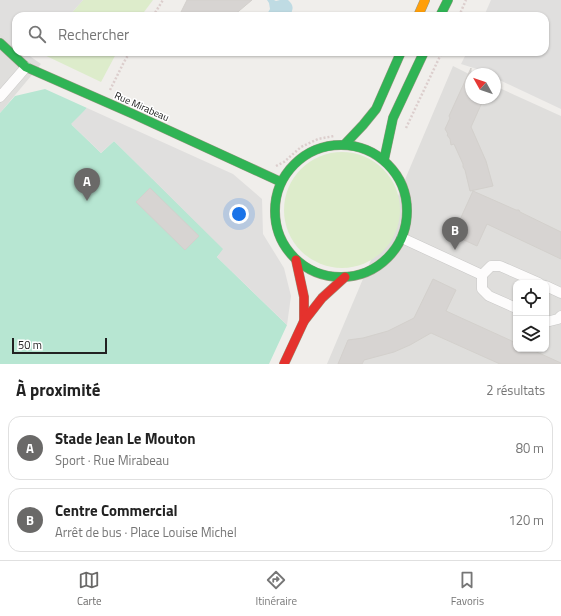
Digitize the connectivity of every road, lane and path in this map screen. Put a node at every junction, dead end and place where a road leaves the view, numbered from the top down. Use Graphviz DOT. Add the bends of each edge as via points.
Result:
graph roads {
  1 [pos="163,0"];
  2 [pos="425,0"];
  3 [pos="448,0"];
  4 [pos="466,0"];
  5 [pos="156,12"];
  6 [pos="420,12"];
  7 [pos="442,12"];
  8 [pos="461,12"];
  9 [pos="0,43"];
  10 [pos="12,54"];
  11 [pos="14,56"];
  12 [pos="128,56"];
  13 [pos="399,56"];
  14 [pos="422,56"];
  15 [pos="440,56"];
  16 [pos="26,67"];
  17 [pos="0,98"];
  18 [pos="104,101"];
  19 [pos="403,134"];
  20 [pos="334,136"];
  21 [pos="345,144"];
  22 [pos="384,160"];
  23 [pos="284,162"];
  24 [pos="281,182"];
  25 [pos="402,238"];
  26 [pos="296,260"];
  27 [pos="482,275"];
  28 [pos="344,277"];
  29 [pos="532,280"];
  30 [pos="549,287"];
  31 [pos="561,293"];
  32 [pos="513,307"];
  33 [pos="561,316"];
  34 [pos="304,321"];
  35 [pos="549,321"];
  36 [pos="284,364"];
  1 -- 5 [label="path"];
  2 -- 6 [label="main road"];
  3 -- 7 [label="main road"];
  4 -- 8 [label="path"];
  9 -- 10 [label="main road, Rue Mirabeau"];
  11 -- 16 [label="main road, Rue Mirabeau"];
  12 -- 18 [label="path"];
  13 -- 21 [label="main road" via="376,109"];
  14 -- 22 [label="main road" via="393,118"];
  15 -- 19 [label="path"];
  16 -- 17 [label="street"];
  16 -- 18 [label="main road, Rue Mirabeau"];
  18 -- 24 [label="main road, Rue Mirabeau"];
  20 -- 23 [label="path" via="301,147"];
  21 -- 22 [label="main road" via="359,146"];
  21 -- 24 [label="main road" via="326,146 307,153 292,166"];
  22 -- 25 [label="main road" via="396,172 404,188 407,222"];
  24 -- 26 [label="main road" via="275,202 275,224 282,243"];
  25 -- 27 [label="street"];
  25 -- 28 [label="main road" via="392,254 378,266 362,274"];
  26 -- 28 [label="main road" via="310,270 327,276"];
  26 -- 34 [label="main road" via="304,297"];
  27 -- 29 [label="street" via="491,266 500,266"];
  27 -- 32 [label="street" via="482,289 490,296"];
  28 -- 34 [label="main road" via="322,298"];
  30 -- 31 [label="street"];
  33 -- 35 [label="street"];
  34 -- 36 [label="main road"];
}
